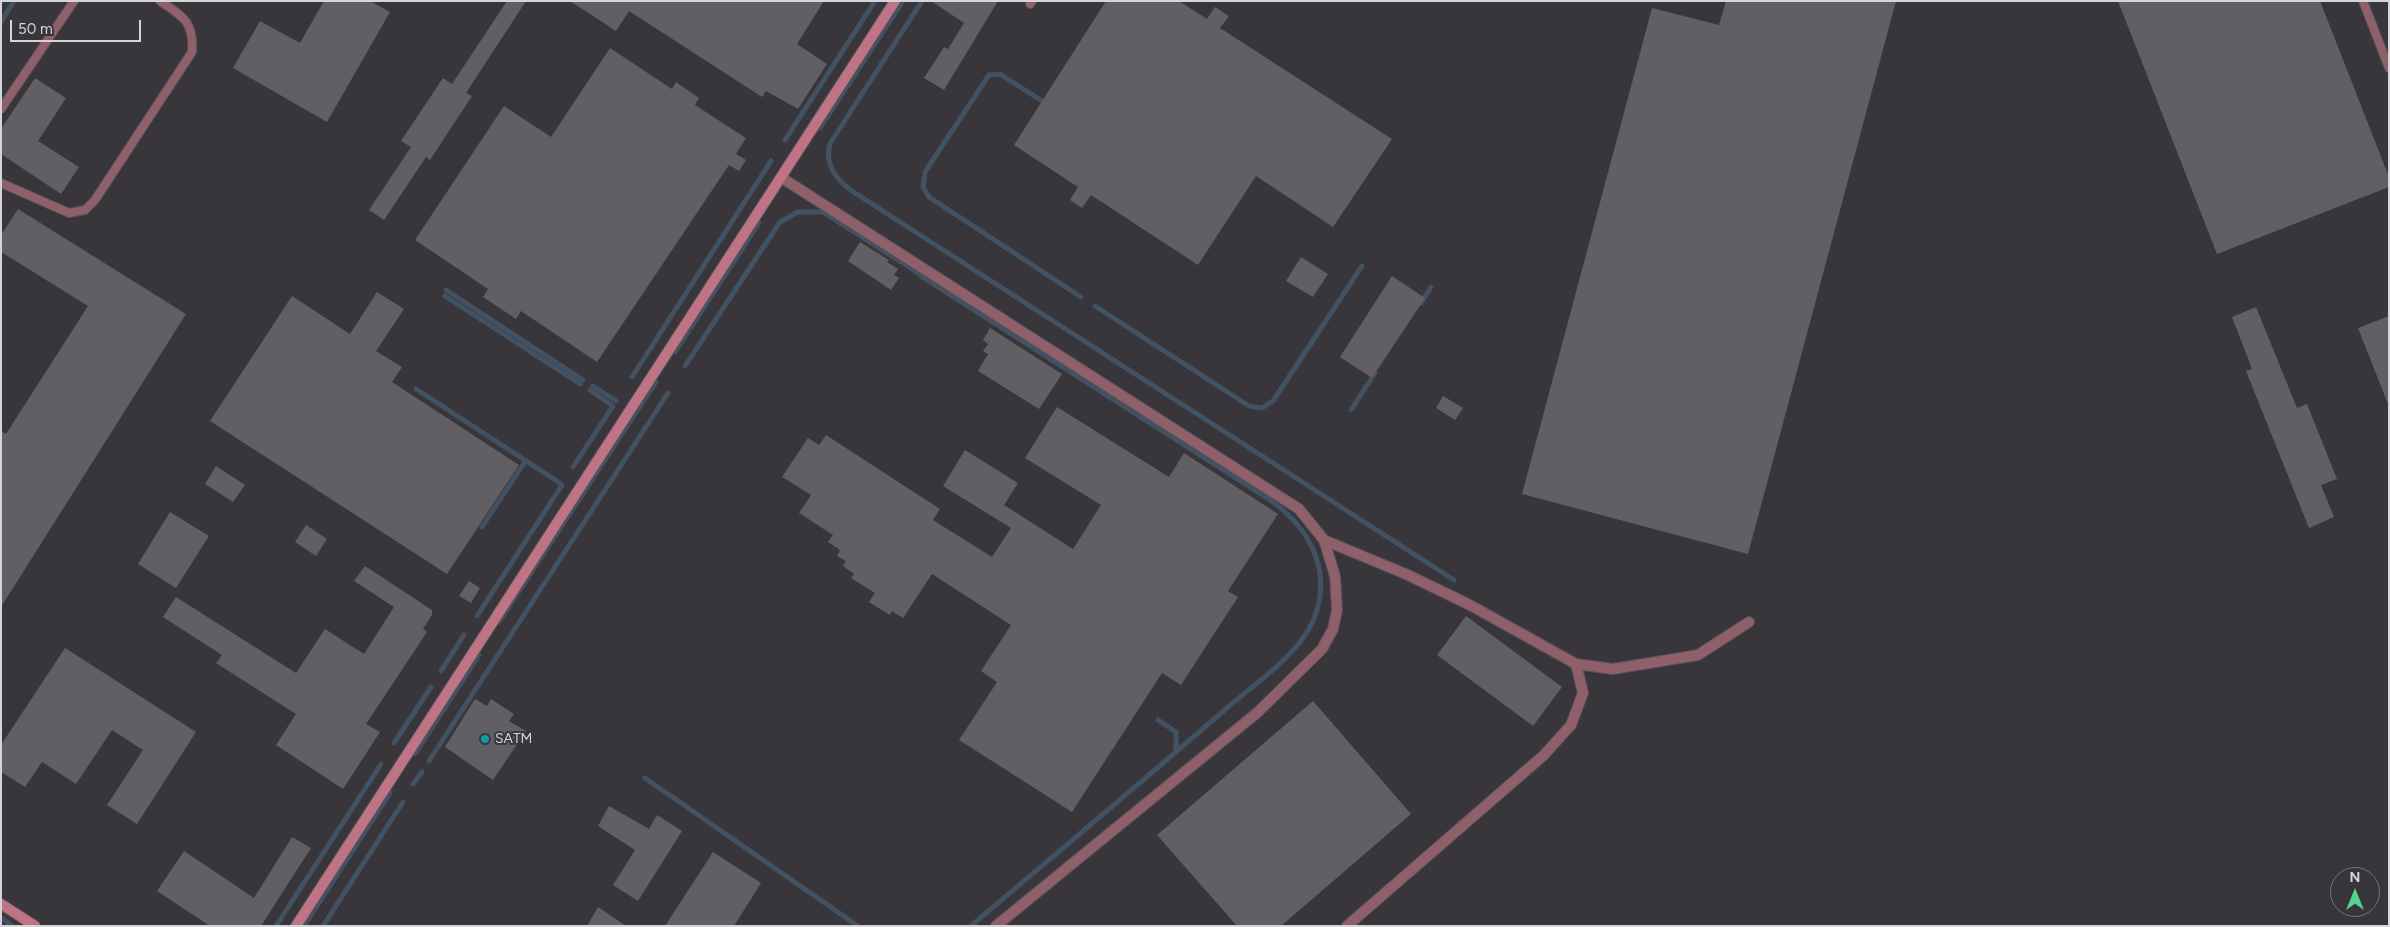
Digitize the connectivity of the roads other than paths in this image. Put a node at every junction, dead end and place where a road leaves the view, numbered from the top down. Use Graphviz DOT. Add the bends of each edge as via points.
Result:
graph roads {
  1 [pos="74,1"];
  2 [pos="160,1"];
  3 [pos="895,1"];
  4 [pos="2362,1"];
  5 [pos="2389,68"];
  6 [pos="1,110"];
  7 [pos="782,178"];
  8 [pos="2,186"];
  9 [pos="1324,540"];
  10 [pos="1749,622"];
  11 [pos="1576,664"];
  12 [pos="1,904"];
  13 [pos="36,926"];
  14 [pos="296,926"];
  15 [pos="996,926"];
  16 [pos="1347,926"];
  1 -- 6 [label="lane"];
  2 -- 8 [label="lane" via="182,16 193,34 192,52 95,200 86,210 69,213"];
  3 -- 7 [label="main road"];
  4 -- 5 [label="lane"];
  7 -- 9 [label="street" via="1299,509"];
  7 -- 14 [label="main road"];
  9 -- 11 [label="street" via="1470,605"];
  9 -- 15 [label="street" via="1335,576 1337,610 1333,629 1322,648 1258,712"];
  10 -- 11 [label="street" via="1698,656 1613,669"];
  11 -- 16 [label="street" via="1583,693 1571,725 1544,755"];
  12 -- 13 [label="main road"];
}
